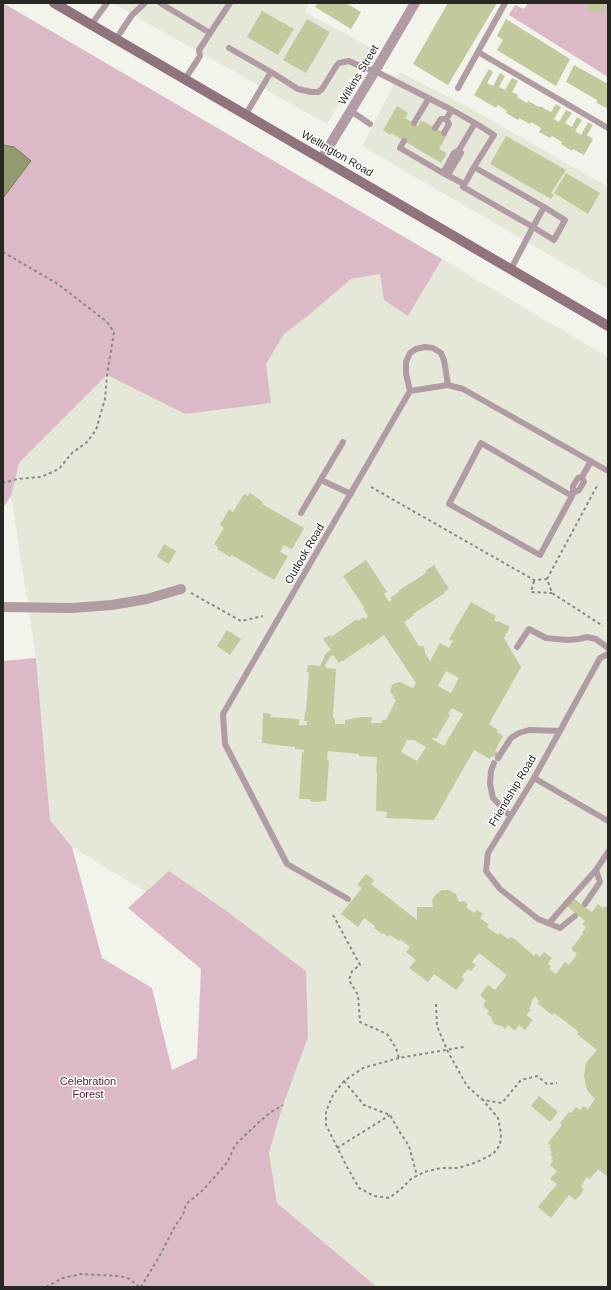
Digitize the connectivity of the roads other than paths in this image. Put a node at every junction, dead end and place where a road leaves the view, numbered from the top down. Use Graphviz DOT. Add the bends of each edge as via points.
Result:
graph roads {
  1 [pos="54,3"];
  2 [pos="107,3"];
  3 [pos="145,3"];
  4 [pos="160,3"];
  5 [pos="230,3"];
  6 [pos="415,3"];
  7 [pos="505,3"];
  8 [pos="91,25"];
  9 [pos="210,33"];
  10 [pos="116,39"];
  11 [pos="229,48"];
  12 [pos="478,52"];
  13 [pos="375,71"];
  14 [pos="271,72"];
  15 [pos="185,79"];
  16 [pos="458,88"];
  17 [pos="429,98"];
  18 [pos="452,110"];
  19 [pos="351,111"];
  20 [pos="246,114"];
  21 [pos="446,119"];
  22 [pos="414,123"];
  23 [pos="475,123"];
  24 [pos="370,124"];
  25 [pos="435,128"];
  26 [pos="608,128"];
  27 [pos="444,134"];
  28 [pos="404,141"];
  29 [pos="459,150"];
  30 [pos="422,152"];
  31 [pos="431,157"];
  32 [pos="322,158"];
  33 [pos="419,159"];
  34 [pos="427,163"];
  35 [pos="474,167"];
  36 [pos="446,174"];
  37 [pos="464,184"];
  38 [pos="544,207"];
  39 [pos="533,227"];
  40 [pos="510,269"];
  41 [pos="608,326"];
  42 [pos="448,385"];
  43 [pos="410,391"];
  44 [pos="343,442"];
  45 [pos="591,461"];
  46 [pos="608,471"];
  47 [pos="321,480"];
  48 [pos="351,494"];
  49 [pos="573,494"];
  50 [pos="301,513"];
  51 [pos="186,591"];
  52 [pos="3,607"];
  53 [pos="517,647"];
  54 [pos="608,648"];
  55 [pos="608,654"];
  56 [pos="560,731"];
  57 [pos="534,778"];
  58 [pos="510,816"];
  59 [pos="608,821"];
  60 [pos="608,852"];
  61 [pos="596,870"];
  62 [pos="348,899"];
  63 [pos="585,904"];
  64 [pos="575,916"];
  65 [pos="549,924"];
  1 -- 8 [label="main road, Wellington Road"];
  2 -- 8 [label="lane"];
  3 -- 10 [label="lane" via="132,15"];
  4 -- 9 [label="lane"];
  5 -- 9 [label="lane"];
  6 -- 13 [label="street, Wilkins Street"];
  7 -- 12 [label="lane"];
  8 -- 10 [label="main road, Wellington Road"];
  9 -- 15 [label="lane" via="199,50 200,56"];
  10 -- 15 [label="main road, Wellington Road"];
  11 -- 14 [label="lane"];
  12 -- 16 [label="lane"];
  12 -- 26 [label="lane"];
  13 -- 14 [label="lane" via="349,61 340,63 322,89 314,92 298,89"];
  13 -- 17 [label="lane"];
  13 -- 19 [label="street, Wilkins Street"];
  14 -- 20 [label="lane"];
  15 -- 20 [label="main road, Wellington Road"];
  17 -- 18 [label="lane"];
  17 -- 22 [label="lane"];
  18 -- 21 [label="lane"];
  18 -- 23 [label="lane"];
  19 -- 24 [label="lane"];
  19 -- 32 [label="street, Wilkins Street"];
  20 -- 32 [label="main road, Wellington Road"];
  21 -- 25 [label="lane" via="441,119"];
  21 -- 27 [label="lane" via="450,124"];
  23 -- 29 [label="lane"];
  23 -- 35 [label="lane" via="494,135"];
  28 -- 33 [label="lane" via="400,148"];
  29 -- 36 [label="lane" via="454,153"];
  29 -- 36 [label="lane" via="461,153"];
  30 -- 33 [label="lane"];
  31 -- 34 [label="lane"];
  32 -- 40 [label="main road, Wellington Road"];
  33 -- 34 [label="lane"];
  34 -- 36 [label="lane"];
  35 -- 37 [label="lane"];
  35 -- 38 [label="lane"];
  36 -- 37 [label="lane"];
  37 -- 39 [label="lane" via="463,187"];
  38 -- 39 [label="lane"];
  38 -- 39 [label="lane" via="565,220 554,240"];
  39 -- 40 [label="lane"];
  40 -- 41 [label="main road, Wellington Road"];
  42 -- 43 [label="lane"];
  42 -- 43 [label="lane" via="441,353 425,347 410,353 406,362"];
  42 -- 45 [label="lane" via="463,389"];
  43 -- 48 [label="lane, Outlook Road"];
  44 -- 47 [label="lane"];
  45 -- 46 [label="lane"];
  45 -- 49 [label="lane" via="582,477 578,478 573,486"];
  47 -- 48 [label="lane"];
  47 -- 50 [label="lane"];
  48 -- 62 [label="lane, Outlook Road" via="223,714 225,744 287,864"];
  49 -- 49 [label="lane" via="540,555 449,504 481,443"];
  51 -- 52 [label="street" via="112,605 72,608"];
  53 -- 54 [label="lane" via="529,629 546,638 567,640 588,637 602,642"];
  55 -- 56 [label="lane, Friendship Road" via="600,658"];
  56 -- 57 [label="lane, Friendship Road"];
  56 -- 58 [label="lane" via="529,730 519,733 511,738 496,760 491,771 493,798"];
  57 -- 58 [label="lane, Friendship Road"];
  57 -- 59 [label="lane"];
  58 -- 65 [label="lane, Friendship Road" via="488,853 486,871 500,889 538,919"];
  60 -- 61 [label="lane"];
  61 -- 63 [label="lane" via="600,882"];
  61 -- 65 [label="lane"];
  64 -- 65 [label="lane" via="560,928"];
}
